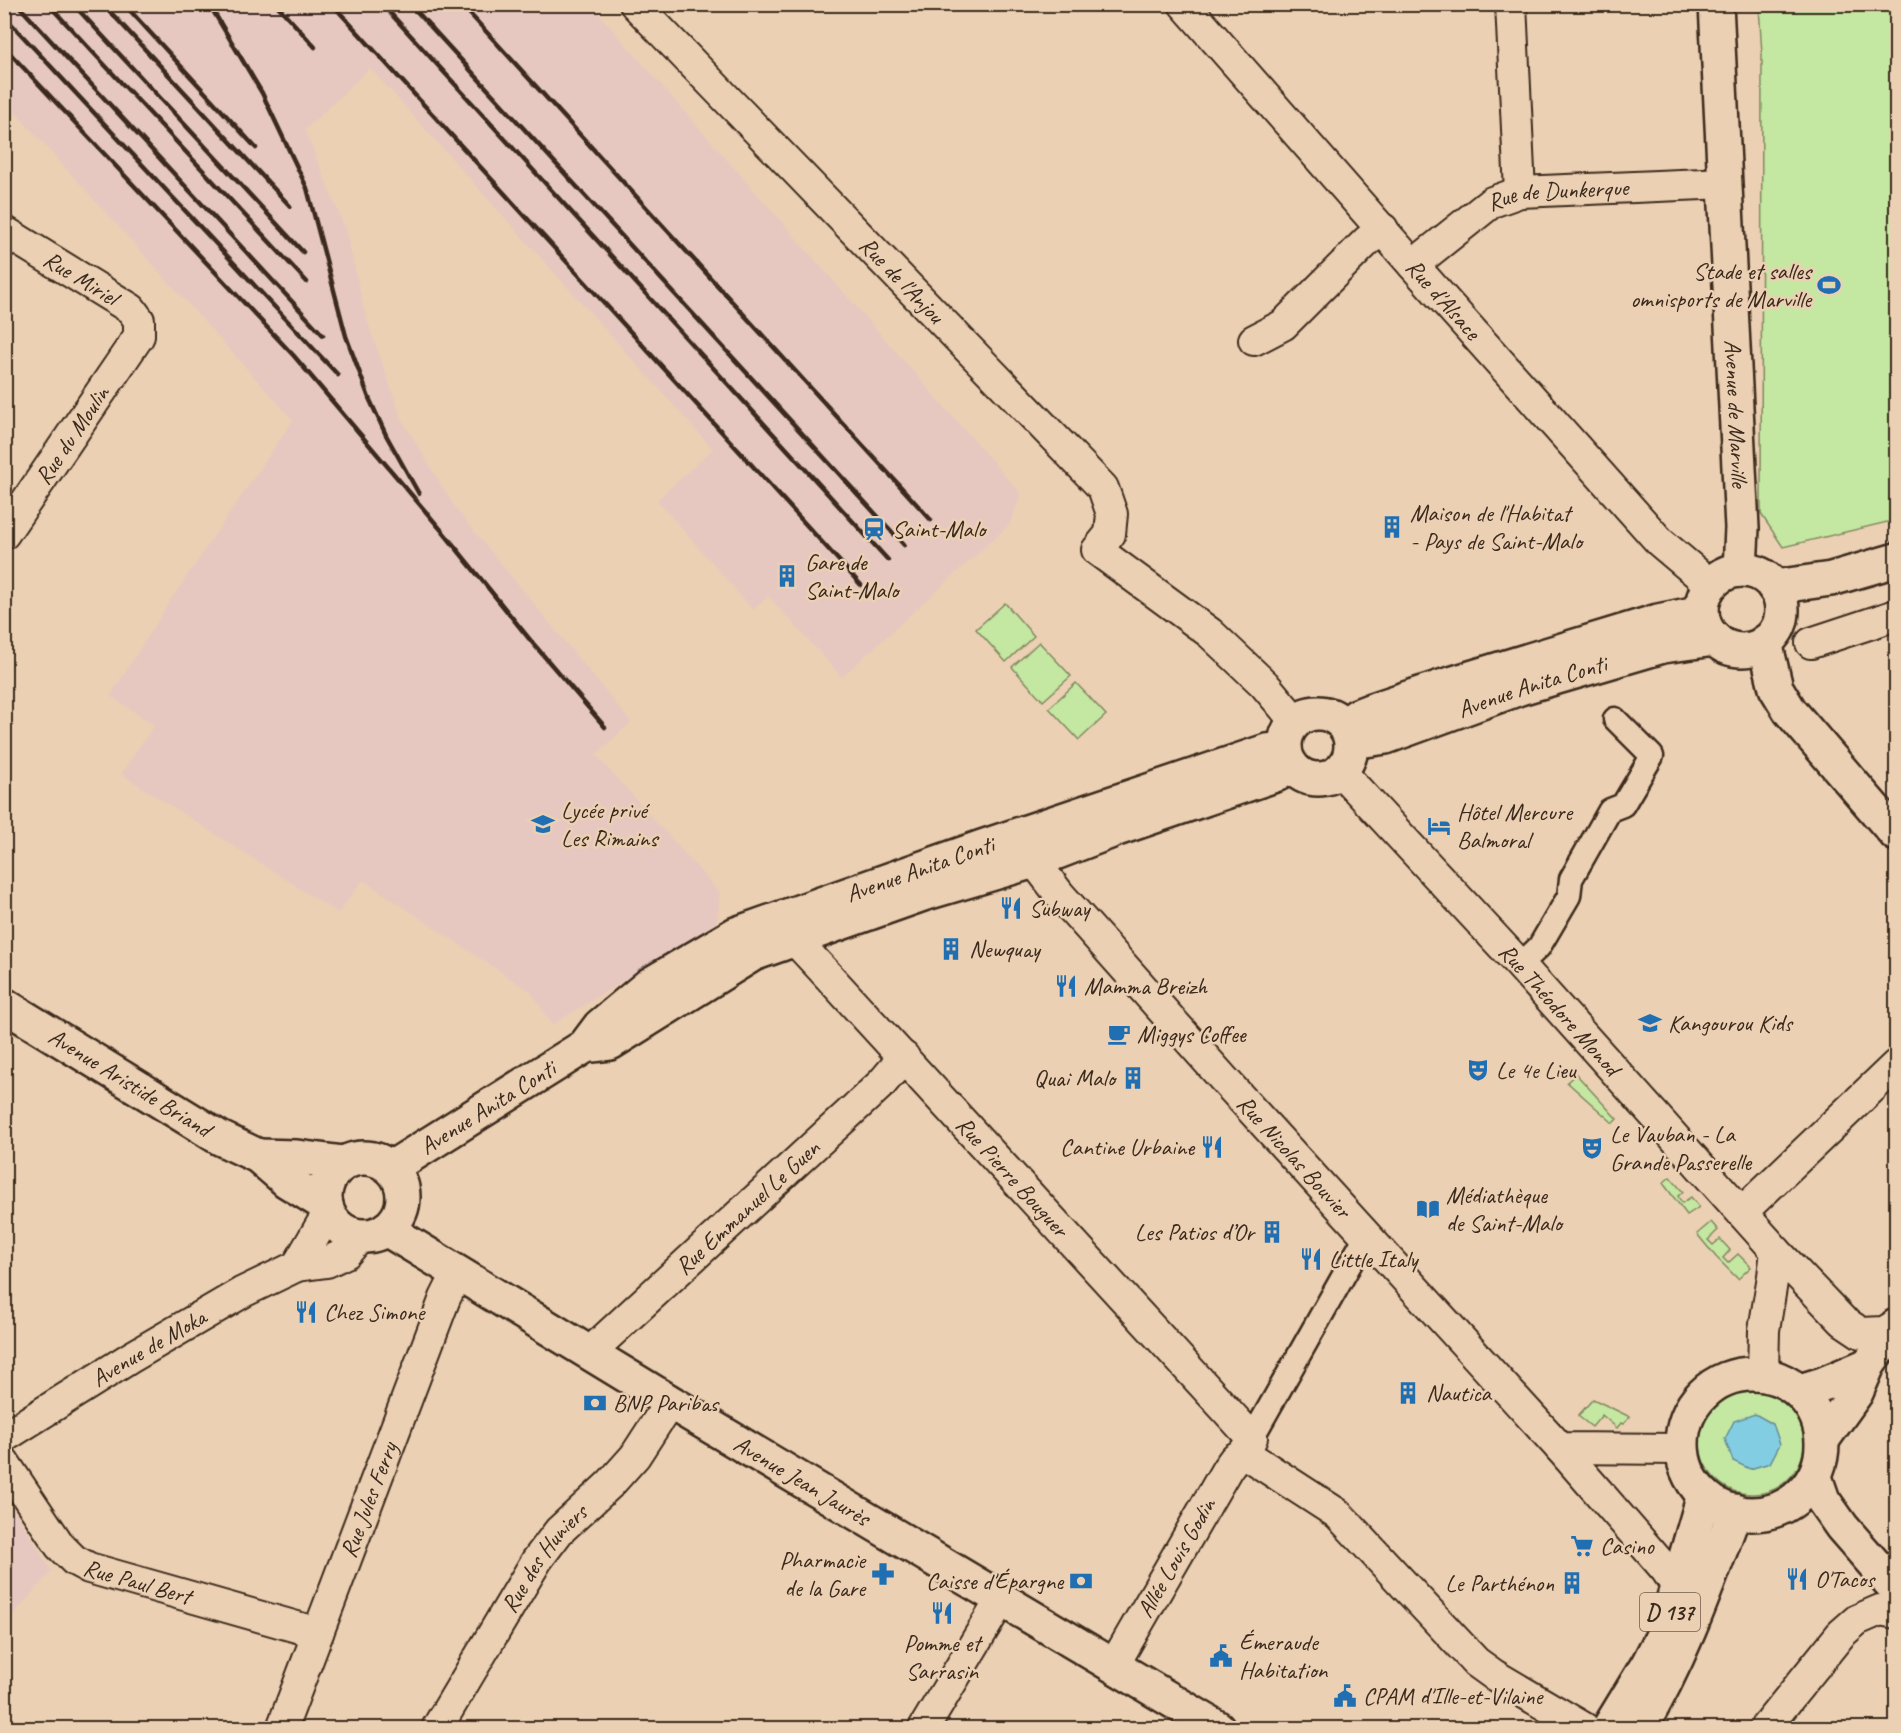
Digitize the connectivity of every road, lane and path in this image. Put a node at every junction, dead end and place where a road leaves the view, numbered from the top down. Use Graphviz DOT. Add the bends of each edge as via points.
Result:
graph roads {
  1 [pos="1184,4"];
  2 [pos="1511,4"];
  3 [pos="1716,4"];
  4 [pos="653,11"];
  5 [pos="1726,183"];
  6 [pos="1520,192"];
  7 [pos="1383,229"];
  8 [pos="4,231"];
  9 [pos="1413,265"];
  10 [pos="139,336"];
  11 [pos="1254,340"];
  12 [pos="4,534"];
  13 [pos="1896,560"];
  14 [pos="1740,570"];
  15 [pos="1896,580"];
  16 [pos="1709,612"];
  17 [pos="1774,615"];
  18 [pos="1896,615"];
  19 [pos="1811,643"];
  20 [pos="1616,719"];
  21 [pos="1290,745"];
  22 [pos="1346,746"];
  23 [pos="1896,834"];
  24 [pos="1034,861"];
  25 [pos="781,931"];
  26 [pos="1520,966"];
  27 [pos="4,1005"];
  28 [pos="904,1058"];
  29 [pos="1896,1065"];
  30 [pos="258,1156"];
  31 [pos="344,1163"];
  32 [pos="391,1168"];
  33 [pos="327,1209"];
  34 [pos="1742,1212"];
  35 [pos="374,1233"];
  36 [pos="1366,1236"];
  37 [pos="1776,1251"];
  38 [pos="297,1266"];
  39 [pos="458,1272"];
  40 [pos="1896,1325"];
  41 [pos="592,1354"];
  42 [pos="1868,1365"];
  43 [pos="1763,1374"];
  44 [pos="1800,1391"];
  45 [pos="670,1402"];
  46 [pos="4,1437"];
  47 [pos="1823,1438"];
  48 [pos="1248,1445"];
  49 [pos="1560,1448"];
  50 [pos="1682,1449"];
  51 [pos="4,1462"];
  52 [pos="1815,1477"];
  53 [pos="1704,1495"];
  54 [pos="1735,1511"];
  55 [pos="1891,1574"];
  56 [pos="1678,1588"];
  57 [pos="1002,1598"];
  58 [pos="1896,1614"];
  59 [pos="318,1633"];
  60 [pos="1114,1665"];
  61 [pos="282,1728"];
  62 [pos="437,1728"];
  63 [pos="924,1728"];
  64 [pos="1218,1728"];
  65 [pos="1584,1728"];
  66 [pos="1609,1728"];
  67 [pos="1640,1728"];
  68 [pos="1765,1728"];
  1 -- 7 [label="street, Rue d'Alsace"];
  2 -- 6 [label="street"];
  3 -- 5 [label="street, Avenue de Marville"];
  4 -- 21 [label="street, Rue de l'Anjou" via="1103,488 1112,514 1110,534 1097,550 1210,633 1264,684"];
  5 -- 6 [label="street, Rue de Dunkerque"];
  5 -- 14 [label="street, Avenue de Marville" via="1742,528"];
  6 -- 9 [label="street, Rue de Dunkerque" via="1492,202"];
  7 -- 9 [label="street, Rue d'Alsace"];
  7 -- 11 [label="street" via="1283,325"];
  8 -- 10 [label="street, Rue Miriel" via="131,309 139,320"];
  9 -- 16 [label="street, Rue d'Alsace" via="1660,542"];
  10 -- 12 [label="street, Rue du Moulin"];
  13 -- 17 [label="street" via="1831,579"];
  14 -- 16 [label="street" via="1719,577"];
  14 -- 17 [label="street" via="1757,572"];
  15 -- 17 [label="street"];
  16 -- 17 [label="street" via="1726,647 1739,650 1753,648"];
  16 -- 22 [label="street, Avenue Anita Conti" via="1658,621 1375,709 1357,716"];
  17 -- 23 [label="street" via="1776,688 1790,711"];
  18 -- 19 [label="street"];
  20 -- 26 [label="street" via="1652,756 1623,805 1610,810 1571,879 1569,896 1539,946"];
  21 -- 22 [label="street" via="1305,715 1316,712 1336,718"];
  21 -- 22 [label="street" via="1298,773 1320,780 1330,777"];
  21 -- 24 [label="street, Avenue Anita Conti" via="1278,774"];
  21 -- 25 [label="street, Avenue Anita Conti" via="1188,777"];
  22 -- 26 [label="street, Rue Théodore Monod"];
  24 -- 25 [label="street, Avenue Anita Conti"];
  24 -- 36 [label="street, Rue Nicolas Bouvier" via="1060,896"];
  25 -- 28 [label="street, Rue Pierre Bouguer"];
  25 -- 32 [label="street, Avenue Anita Conti" via="753,954 610,1043 585,1046"];
  26 -- 34 [label="street, Rue Théodore Monod"];
  27 -- 30 [label="street, Avenue Aristide Briand" via="220,1138"];
  28 -- 41 [label="street, Rue Emmanuel Le Guen"];
  28 -- 48 [label="street, Rue Pierre Bouguer"];
  29 -- 34 [label="street"];
  30 -- 31 [label="street, Avenue Aristide Briand"];
  30 -- 33 [label="street, Avenue Aristide Briand"];
  31 -- 32 [label="street" via="368,1158"];
  31 -- 33 [label="street" via="328,1181"];
  32 -- 35 [label="street" via="402,1188 403,1200 395,1221"];
  33 -- 35 [label="street" via="341,1229"];
  33 -- 38 [label="street"];
  34 -- 37 [label="street, Rue Théodore Monod"];
  35 -- 38 [label="street, Avenue de Moka" via="327,1262"];
  35 -- 39 [label="street, Avenue Jean Jaurès"];
  36 -- 48 [label="street"];
  36 -- 49 [label="street, Rue Nicolas Bouvier"];
  37 -- 40 [label="street, Rue Théodore Monod" via="1853,1329 1861,1333 1884,1332"];
  37 -- 43 [label="street" via="1764,1330"];
  38 -- 46 [label="street, Avenue de Moka" via="168,1335"];
  39 -- 41 [label="street, Avenue Jean Jaurès"];
  39 -- 59 [label="street, Rue Jules Ferry"];
  40 -- 42 [label="street"];
  41 -- 45 [label="street, Avenue Jean Jaurès"];
  42 -- 44 [label="street"];
  42 -- 47 [label="street" via="1856,1393"];
  43 -- 44 [label="street"];
  43 -- 50 [label="street" via="1742,1374 1704,1391 1683,1428"];
  44 -- 47 [label="street" via="1816,1413"];
  45 -- 57 [label="street, Avenue Jean Jaurès"];
  45 -- 62 [label="street, Rue des Huniers" via="635,1456 559,1531 537,1560"];
  47 -- 52 [label="street"];
  48 -- 60 [label="street, Allée Louis Godin" via="1227,1469"];
  48 -- 65 [label="street, Rue Pierre Bouguer" via="1338,1514 1476,1662"];
  49 -- 50 [label="street"];
  49 -- 56 [label="street, Rue Nicolas Bouvier" via="1666,1569"];
  50 -- 53 [label="street" via="1685,1466"];
  51 -- 59 [label="street, Rue Paul Bert" via="60,1546 74,1560 89,1568"];
  52 -- 54 [label="street" via="1801,1495 1782,1508 1765,1513"];
  52 -- 55 [label="street" via="1822,1500 1842,1527"];
  53 -- 54 [label="street"];
  53 -- 56 [label="street, D 137"];
  54 -- 67 [label="street, D 137" via="1682,1649"];
  56 -- 66 [label="street, D 137" via="1663,1635"];
  57 -- 60 [label="street, Avenue Jean Jaurès"];
  57 -- 63 [label="street"];
  58 -- 68 [label="street" via="1880,1610 1857,1620 1841,1634"];
  59 -- 61 [label="street, Rue Jules Ferry"];
  60 -- 64 [label="street, Avenue Jean Jaurès"];
}
